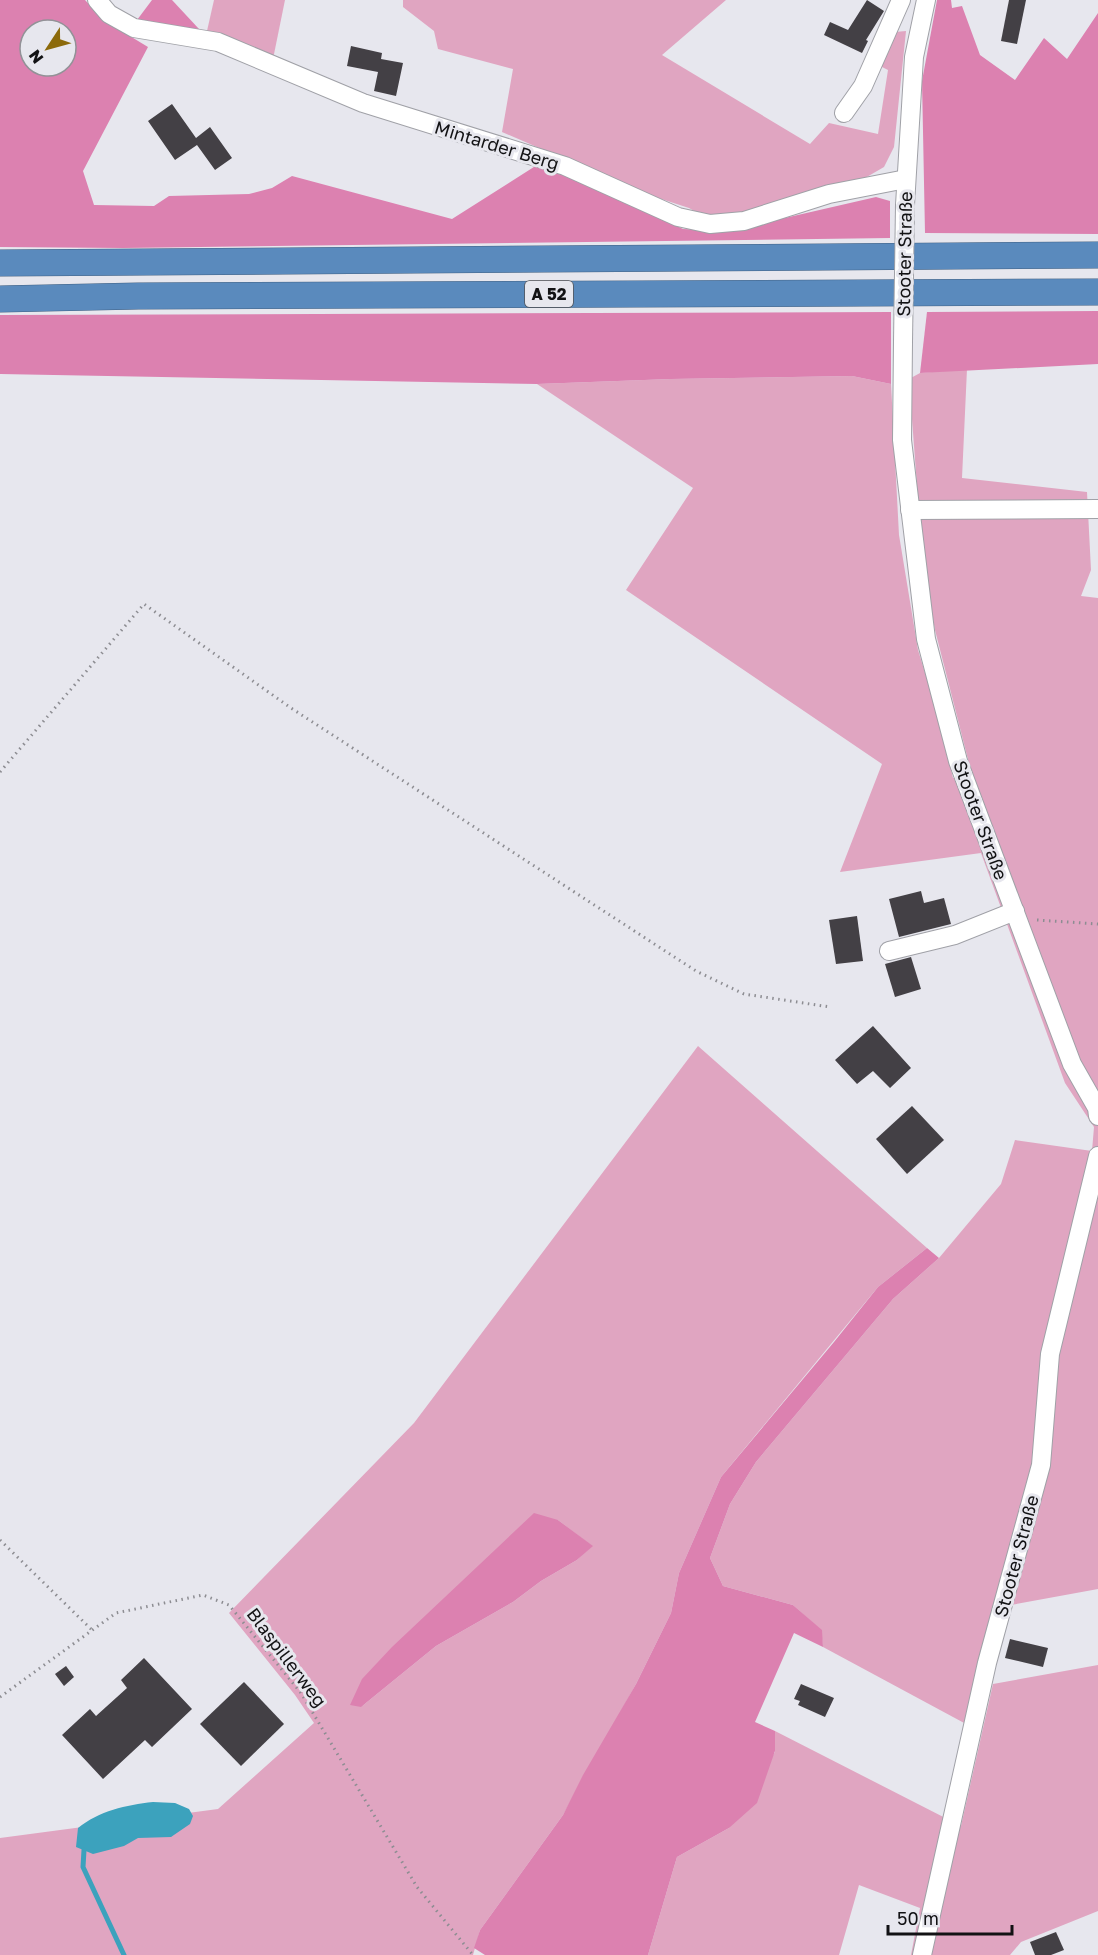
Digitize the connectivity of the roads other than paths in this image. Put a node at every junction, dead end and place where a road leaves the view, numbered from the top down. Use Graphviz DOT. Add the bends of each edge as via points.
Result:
graph roads {
  1 [pos="98,0"];
  2 [pos="901,0"];
  3 [pos="926,0"];
  4 [pos="844,113"];
  5 [pos="906,179"];
  6 [pos="1098,255"];
  7 [pos="0,263"];
  8 [pos="1098,292"];
  9 [pos="0,299"];
  10 [pos="1098,509"];
  11 [pos="910,510"];
  12 [pos="1016,915"];
  13 [pos="889,951"];
  14 [pos="1098,1116"];
  15 [pos="1098,1156"];
  16 [pos="922,1955"];
  1 -- 5 [label="street, Mintarder Berg" via="109,14 134,27 218,42 363,103 565,166 678,216 710,224 744,221 829,194"];
  2 -- 4 [label="street" via="863,86"];
  3 -- 5 [label="street, Stooter Straße" via="914,57"];
  5 -- 11 [label="street, Stooter Straße, bridge" via="902,440"];
  6 -- 7 [label="highway, A 52"];
  8 -- 9 [label="highway, A 52"];
  10 -- 11 [label="street"];
  11 -- 12 [label="street, Stooter Straße" via="926,639 958,761"];
  12 -- 13 [label="street"];
  12 -- 14 [label="street, Stooter Straße" via="1072,1064"];
  15 -- 16 [label="street, Stooter Straße" via="1050,1354 1041,1464 987,1663"];
}
